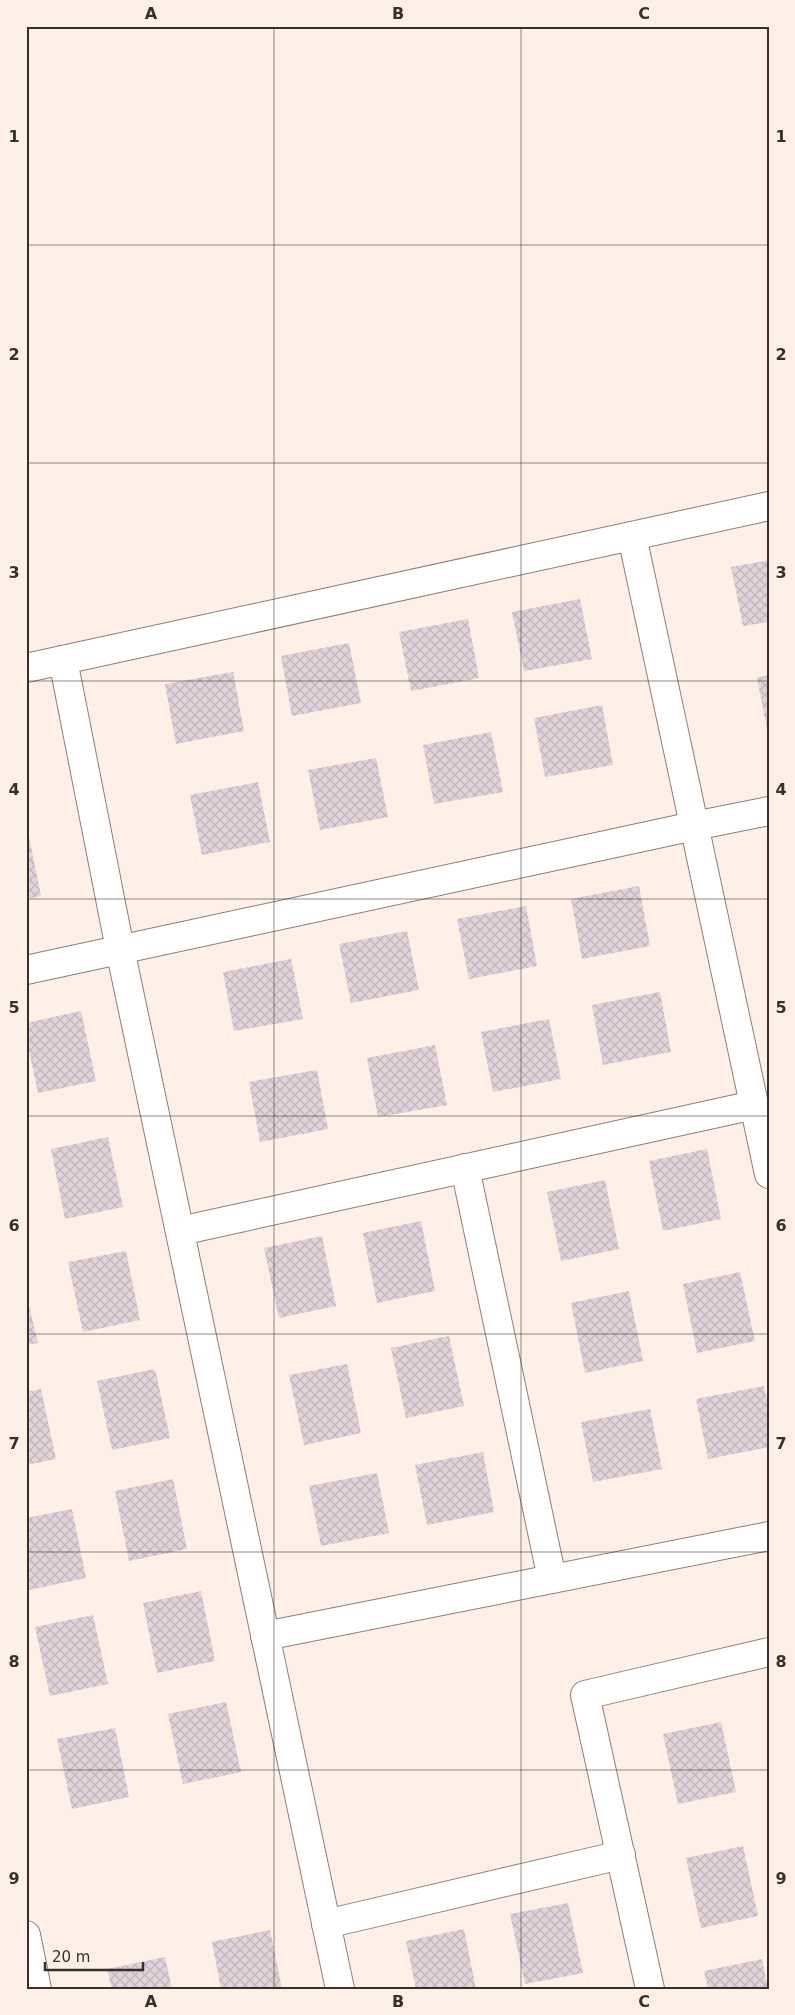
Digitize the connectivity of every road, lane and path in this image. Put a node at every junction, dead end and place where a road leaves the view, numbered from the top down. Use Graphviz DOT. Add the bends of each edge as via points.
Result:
graph roads {
  1 [pos="769,506"];
  2 [pos="632,536"];
  3 [pos="62,660"];
  4 [pos="26,668"];
  5 [pos="769,812"];
  6 [pos="694,826"];
  7 [pos="120,949"];
  8 [pos="26,970"];
  9 [pos="754,1106"];
  10 [pos="465,1168"];
  11 [pos="769,1174"];
  12 [pos="180,1231"];
  13 [pos="769,1536"];
  14 [pos="552,1579"];
  15 [pos="265,1636"];
  16 [pos="769,1652"];
  17 [pos="621,1855"];
  18 [pos="326,1924"];
  19 [pos="26,1935"];
  20 [pos="38,1989"];
  21 [pos="340,1989"];
  22 [pos="650,1989"];
  1 -- 2 [label="street"];
  2 -- 3 [label="street"];
  2 -- 6 [label="street"];
  3 -- 4 [label="street"];
  3 -- 7 [label="street"];
  5 -- 6 [label="street"];
  6 -- 7 [label="street"];
  6 -- 9 [label="street"];
  7 -- 8 [label="street"];
  7 -- 12 [label="street"];
  9 -- 10 [label="street"];
  9 -- 11 [label="street"];
  10 -- 12 [label="street"];
  10 -- 14 [label="street"];
  12 -- 15 [label="street"];
  13 -- 14 [label="street"];
  14 -- 15 [label="street"];
  15 -- 18 [label="street"];
  16 -- 17 [label="street" via="586,1695"];
  17 -- 18 [label="street"];
  17 -- 22 [label="street"];
  18 -- 21 [label="street"];
  19 -- 20 [label="street"];
}
